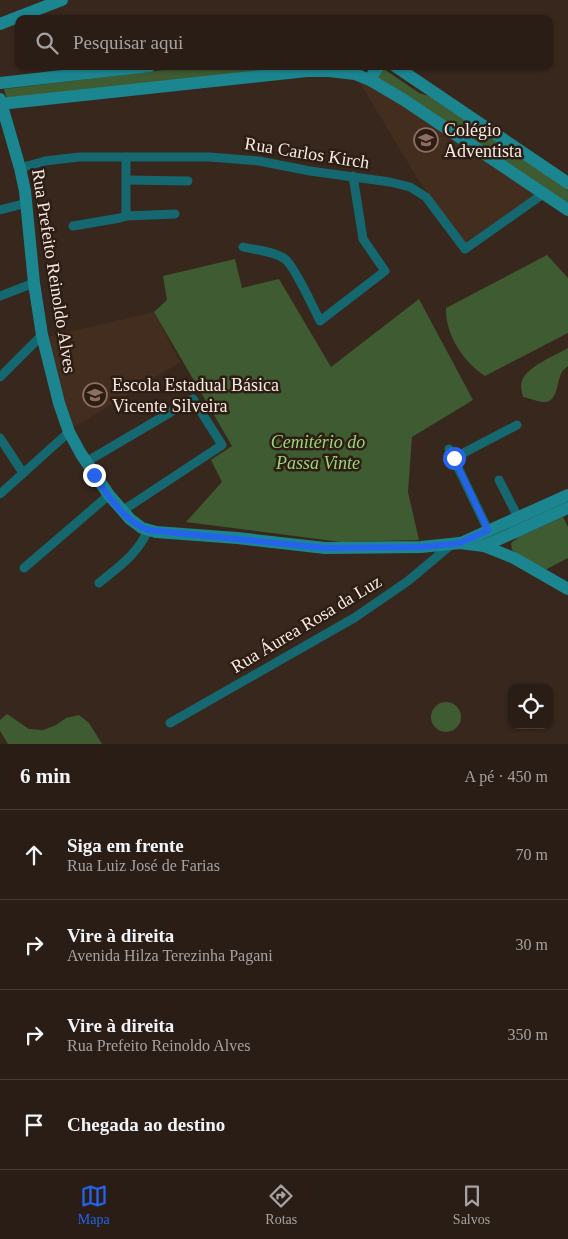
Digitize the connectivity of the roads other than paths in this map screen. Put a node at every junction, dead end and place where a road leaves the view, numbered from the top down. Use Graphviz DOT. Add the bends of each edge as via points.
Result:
graph roads {
  1 [pos="62,0"];
  2 [pos="23,15"];
  3 [pos="15,18"];
  4 [pos="0,24"];
  5 [pos="115,70"];
  6 [pos="320,70"];
  7 [pos="336,70"];
  8 [pos="376,70"];
  9 [pos="401,70"];
  10 [pos="372,81"];
  11 [pos="0,83"];
  12 [pos="0,102"];
  13 [pos="5,132"];
  14 [pos="126,157"];
  15 [pos="20,168"];
  16 [pos="353,176"];
  17 [pos="127,180"];
  18 [pos="188,181"];
  19 [pos="568,183"];
  20 [pos="543,194"];
  21 [pos="27,202"];
  22 [pos="0,210"];
  23 [pos="568,210"];
  24 [pos="175,214"];
  25 [pos="126,216"];
  26 [pos="73,226"];
  27 [pos="243,247"];
  28 [pos="34,283"];
  29 [pos="0,296"];
  30 [pos="42,335"];
  31 [pos="0,377"];
  32 [pos="517,425"];
  33 [pos="69,432"];
  34 [pos="0,438"];
  35 [pos="449,449"];
  36 [pos="454,458"];
  37 [pos="86,462"];
  38 [pos="23,473"];
  39 [pos="499,480"];
  40 [pos="0,494"];
  41 [pos="109,495"];
  42 [pos="568,495"];
  43 [pos="568,508"];
  44 [pos="122,511"];
  45 [pos="518,517"];
  46 [pos="492,529"];
  47 [pos="148,530"];
  48 [pos="456,544"];
  49 [pos="484,546"];
  50 [pos="24,568"];
  51 [pos="99,583"];
  52 [pos="568,588"];
  53 [pos="170,723"];
  1 -- 2 [label="main road"];
  3 -- 4 [label="main road"];
  5 -- 11 [label="main road"];
  6 -- 12 [label="main road"];
  7 -- 10 [label="main road"];
  8 -- 10 [label="main road"];
  9 -- 19 [label="main road"];
  10 -- 20 [label="main road"];
  12 -- 13 [label="main road, Rua Prefeito Reinoldo Alves"];
  13 -- 15 [label="main road, Rua Prefeito Reinoldo Alves"];
  14 -- 15 [label="street, Rua Carlos Kirch" via="65,159"];
  14 -- 16 [label="street, Rua Carlos Kirch" via="231,158"];
  14 -- 17 [label="street"];
  15 -- 21 [label="main road, Rua Prefeito Reinoldo Alves"];
  16 -- 20 [label="street, Rua Carlos Kirch" via="396,183 419,192 433,205 465,250"];
  16 -- 27 [label="street" via="363,239 384,271 320,321 285,259"];
  17 -- 18 [label="street"];
  17 -- 25 [label="street"];
  20 -- 23 [label="main road"];
  21 -- 22 [label="street"];
  21 -- 28 [label="main road, Rua Prefeito Reinoldo Alves"];
  24 -- 25 [label="street"];
  25 -- 26 [label="street"];
  28 -- 29 [label="street"];
  28 -- 30 [label="main road, Rua Prefeito Reinoldo Alves"];
  30 -- 31 [label="street"];
  30 -- 33 [label="main road, Rua Prefeito Reinoldo Alves"];
  32 -- 36 [label="street"];
  33 -- 37 [label="main road, Rua Prefeito Reinoldo Alves"];
  33 -- 38 [label="street"];
  34 -- 38 [label="street"];
  35 -- 36 [label="street"];
  36 -- 46 [label="street"];
  37 -- 41 [label="main road, Rua Prefeito Reinoldo Alves"];
  37 -- 44 [label="street" via="193,399 222,445"];
  38 -- 40 [label="street"];
  39 -- 45 [label="street"];
  41 -- 44 [label="main road, Rua Prefeito Reinoldo Alves"];
  41 -- 50 [label="street"];
  42 -- 45 [label="main road"];
  43 -- 49 [label="main road"];
  44 -- 47 [label="main road, Rua Prefeito Reinoldo Alves"];
  45 -- 46 [label="main road"];
  46 -- 48 [label="main road"];
  46 -- 49 [label="main road"];
  47 -- 48 [label="main road, Rua Prefeito Reinoldo Alves" via="325,548"];
  47 -- 51 [label="street" via="144,542 135,552"];
  48 -- 49 [label="main road, Rua Prefeito Reinoldo Alves"];
  48 -- 53 [label="street, Rua Áurea Rosa da Luz" via="354,618"];
  49 -- 52 [label="main road, Rua Prefeito Reinoldo Alves" via="514,558"];
}
